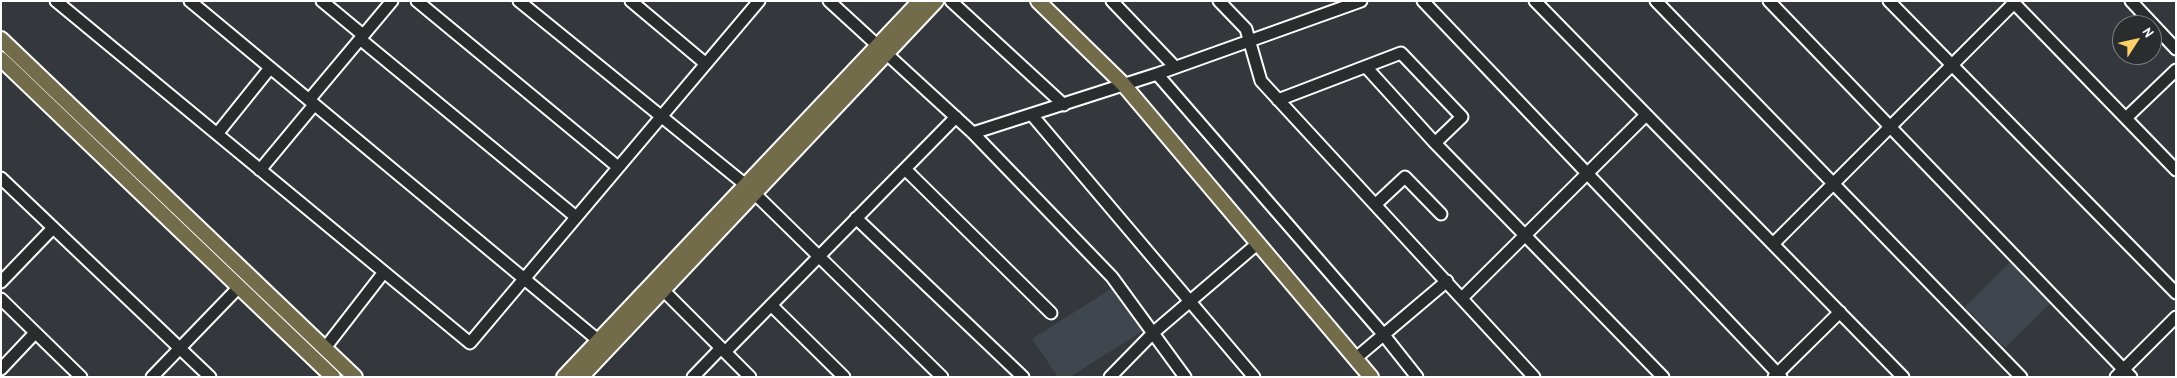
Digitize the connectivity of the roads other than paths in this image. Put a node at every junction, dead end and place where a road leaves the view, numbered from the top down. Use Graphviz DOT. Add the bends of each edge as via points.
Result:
graph roads {
  1 [pos="56,1"];
  2 [pos="190,1"];
  3 [pos="322,1"];
  4 [pos="392,1"];
  5 [pos="417,1"];
  6 [pos="519,1"];
  7 [pos="631,1"];
  8 [pos="829,1"];
  9 [pos="920,1"];
  10 [pos="936,1"];
  11 [pos="951,1"];
  12 [pos="1038,1"];
  13 [pos="1112,1"];
  14 [pos="1220,1"];
  15 [pos="1361,1"];
  16 [pos="1423,1"];
  17 [pos="1535,1"];
  18 [pos="1656,1"];
  19 [pos="1769,1"];
  20 [pos="1889,1"];
  21 [pos="2130,1"];
  22 [pos="2013,2"];
  23 [pos="753,3"];
  24 [pos="361,37"];
  25 [pos="1,39"];
  26 [pos="1249,41"];
  27 [pos="2176,49"];
  28 [pos="882,50"];
  29 [pos="1,59"];
  30 [pos="706,64"];
  31 [pos="1952,65"];
  32 [pos="1175,67"];
  33 [pos="1366,67"];
  34 [pos="270,68"];
  35 [pos="2176,70"];
  36 [pos="1157,74"];
  37 [pos="1123,84"];
  38 [pos="1278,100"];
  39 [pos="311,102"];
  40 [pos="1064,105"];
  41 [pos="1032,115"];
  42 [pos="1646,115"];
  43 [pos="661,116"];
  44 [pos="956,118"];
  45 [pos="2126,118"];
  46 [pos="1891,128"];
  47 [pos="217,134"];
  48 [pos="973,134"];
  49 [pos="1435,143"];
  50 [pos="618,167"];
  51 [pos="260,170"];
  52 [pos="904,170"];
  53 [pos="2176,170"];
  54 [pos="1586,174"];
  55 [pos="1,178"];
  56 [pos="1834,184"];
  57 [pos="751,190"];
  58 [pos="1376,204"];
  59 [pos="1441,214"];
  60 [pos="576,217"];
  61 [pos="856,218"];
  62 [pos="53,228"];
  63 [pos="1525,235"];
  64 [pos="1257,244"];
  65 [pos="1773,244"];
  66 [pos="818,257"];
  67 [pos="384,272"];
  68 [pos="524,279"];
  69 [pos="1447,281"];
  70 [pos="1,282"];
  71 [pos="239,286"];
  72 [pos="663,290"];
  73 [pos="2176,293"];
  74 [pos="1462,298"];
  75 [pos="1,299"];
  76 [pos="1190,300"];
  77 [pos="771,305"];
  78 [pos="1840,312"];
  79 [pos="1051,313"];
  80 [pos="2176,317"];
  81 [pos="1154,332"];
  82 [pos="35,334"];
  83 [pos="1383,334"];
  84 [pos="599,341"];
  85 [pos="180,348"];
  86 [pos="325,348"];
  87 [pos="723,350"];
  88 [pos="1356,358"];
  89 [pos="1,369"];
  90 [pos="1526,374"];
  91 [pos="2124,374"];
  92 [pos="1778,376"];
  93 [pos="81,377"];
  94 [pos="152,377"];
  95 [pos="210,377"];
  96 [pos="333,377"];
  97 [pos="355,377"];
  98 [pos="564,377"];
  99 [pos="581,377"];
  100 [pos="693,377"];
  101 [pos="750,377"];
  102 [pos="844,377"];
  103 [pos="942,377"];
  104 [pos="1023,377"];
  105 [pos="1110,377"];
  106 [pos="1186,377"];
  107 [pos="1254,377"];
  108 [pos="1371,377"];
  109 [pos="1417,377"];
  110 [pos="1663,377"];
  111 [pos="1903,377"];
  112 [pos="2021,377"];
  1 -- 47 [label="street"];
  2 -- 34 [label="street"];
  3 -- 24 [label="street"];
  4 -- 24 [label="street"];
  5 -- 50 [label="street"];
  6 -- 43 [label="street"];
  7 -- 30 [label="street"];
  8 -- 28 [label="street"];
  9 -- 28 [label="main road"];
  10 -- 28 [label="main road"];
  11 -- 40 [label="street"];
  12 -- 37 [label="main road"];
  13 -- 32 [label="street"];
  14 -- 26 [label="street" via="1246,29"];
  15 -- 26 [label="street"];
  16 -- 54 [label="street"];
  17 -- 42 [label="street"];
  18 -- 56 [label="street"];
  19 -- 46 [label="street"];
  20 -- 31 [label="street"];
  21 -- 27 [label="street"];
  22 -- 31 [label="street"];
  22 -- 45 [label="street"];
  23 -- 30 [label="street"];
  24 -- 39 [label="street"];
  24 -- 60 [label="street"];
  25 -- 86 [label="main road"];
  26 -- 32 [label="street"];
  26 -- 38 [label="street" via="1261,82"];
  28 -- 44 [label="street"];
  28 -- 57 [label="main road"];
  29 -- 71 [label="main road"];
  30 -- 43 [label="street"];
  31 -- 46 [label="street"];
  31 -- 73 [label="street"];
  32 -- 36 [label="street"];
  33 -- 38 [label="street"];
  33 -- 49 [label="street"];
  33 -- 49 [label="street" via="1401,53 1462,117"];
  34 -- 39 [label="street"];
  34 -- 47 [label="street"];
  35 -- 45 [label="street"];
  36 -- 37 [label="street"];
  36 -- 83 [label="street"];
  37 -- 40 [label="street"];
  37 -- 64 [label="main road"];
  38 -- 58 [label="street"];
  39 -- 51 [label="street"];
  39 -- 68 [label="street"];
  40 -- 41 [label="street"];
  41 -- 48 [label="street"];
  41 -- 76 [label="street"];
  42 -- 54 [label="street"];
  42 -- 65 [label="street"];
  43 -- 50 [label="street"];
  43 -- 57 [label="street"];
  44 -- 48 [label="street"];
  44 -- 52 [label="street"];
  45 -- 53 [label="street"];
  46 -- 56 [label="street"];
  46 -- 91 [label="street"];
  47 -- 51 [label="street"];
  48 -- 81 [label="street" via="1112,277"];
  49 -- 63 [label="street"];
  50 -- 60 [label="street"];
  51 -- 67 [label="street"];
  52 -- 61 [label="street"];
  52 -- 79 [label="street"];
  54 -- 63 [label="street"];
  54 -- 92 [label="street"];
  55 -- 62 [label="street"];
  56 -- 65 [label="street"];
  56 -- 112 [label="street"];
  57 -- 66 [label="street"];
  57 -- 72 [label="main road"];
  57 -- 84 [label="main road"];
  58 -- 59 [label="street" via="1405,177"];
  58 -- 69 [label="street"];
  60 -- 68 [label="street"];
  61 -- 66 [label="street"];
  61 -- 104 [label="street"];
  62 -- 70 [label="street"];
  62 -- 85 [label="street"];
  63 -- 74 [label="street"];
  63 -- 110 [label="street"];
  64 -- 76 [label="street"];
  64 -- 88 [label="main road"];
  65 -- 78 [label="street"];
  66 -- 77 [label="street"];
  66 -- 103 [label="street"];
  67 -- 68 [label="street" via="470,343"];
  67 -- 86 [label="street"];
  68 -- 84 [label="street"];
  69 -- 74 [label="street"];
  69 -- 83 [label="street"];
  71 -- 85 [label="street"];
  71 -- 96 [label="main road"];
  72 -- 87 [label="street"];
  72 -- 99 [label="main road"];
  74 -- 90 [label="street"];
  75 -- 82 [label="street"];
  76 -- 81 [label="street"];
  76 -- 107 [label="street"];
  77 -- 87 [label="street"];
  77 -- 102 [label="street"];
  78 -- 92 [label="street"];
  78 -- 111 [label="street"];
  80 -- 91 [label="street"];
  81 -- 105 [label="street"];
  81 -- 106 [label="street"];
  82 -- 89 [label="street"];
  82 -- 93 [label="street"];
  83 -- 88 [label="street"];
  83 -- 109 [label="street"];
  84 -- 98 [label="main road"];
  85 -- 94 [label="street"];
  85 -- 95 [label="street"];
  86 -- 97 [label="main road"];
  87 -- 100 [label="street"];
  87 -- 101 [label="street"];
  88 -- 108 [label="main road"];
}
